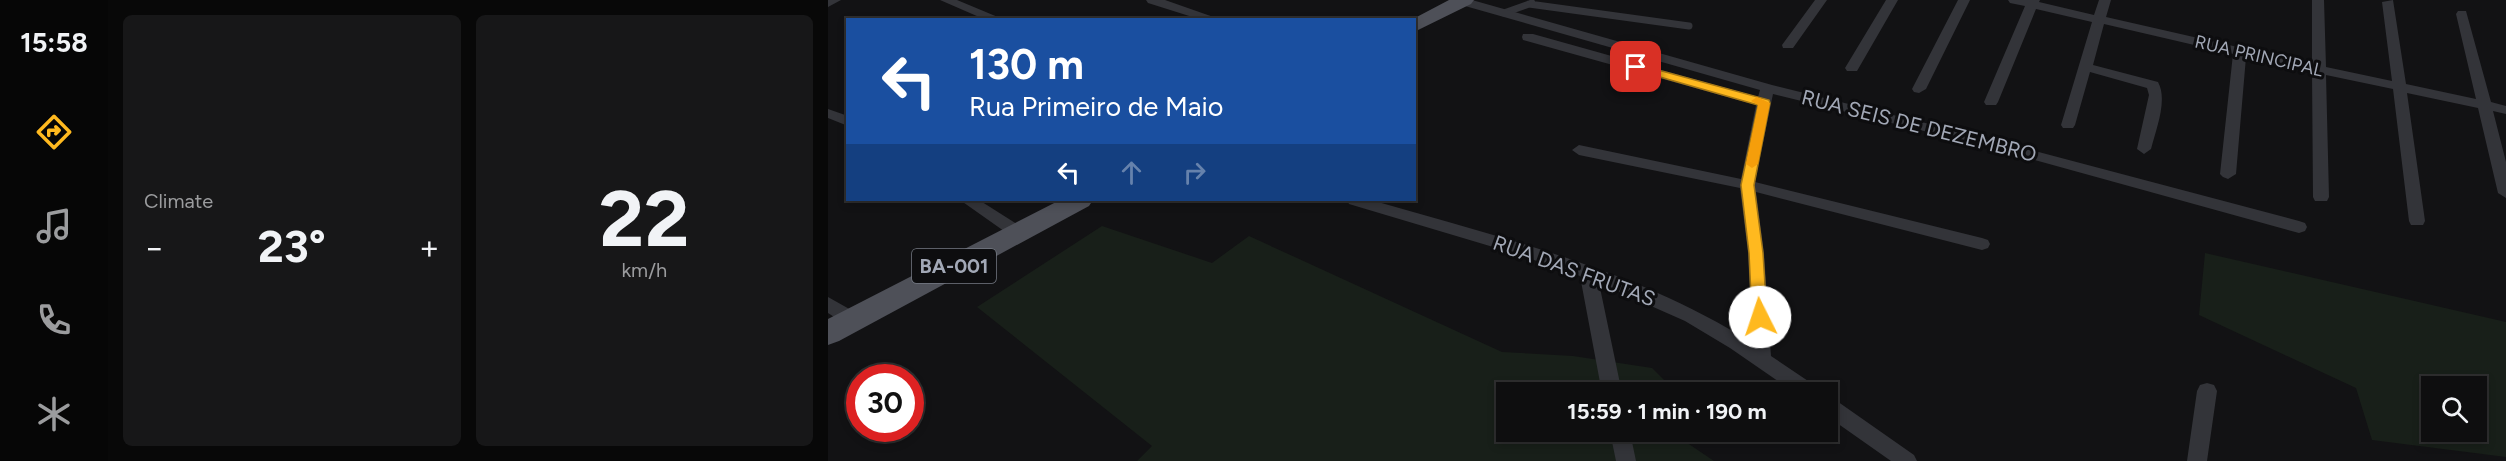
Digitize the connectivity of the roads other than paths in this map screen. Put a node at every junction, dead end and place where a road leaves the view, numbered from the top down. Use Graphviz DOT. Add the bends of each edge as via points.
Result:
graph roads {
  1 [pos="835,0"];
  2 [pos="946,0"];
  3 [pos="1152,0"];
  4 [pos="1461,0"];
  5 [pos="1538,0"];
  6 [pos="1821,0"];
  7 [pos="1892,0"];
  8 [pos="1964,0"];
  9 [pos="2014,0"];
  10 [pos="2105,0"];
  11 [pos="2318,0"];
  12 [pos="2033,2"];
  13 [pos="2388,2"];
  14 [pos="828,3"];
  15 [pos="1529,4"];
  16 [pos="1504,13"];
  17 [pos="2462,14"];
  18 [pos="994,18"];
  19 [pos="1210,18"];
  20 [pos="2098,20"];
  21 [pos="1416,25"];
  22 [pos="1689,26"];
  23 [pos="1528,37"];
  24 [pos="1788,45"];
  25 [pos="2240,52"];
  26 [pos="2086,66"];
  27 [pos="1852,68"];
  28 [pos="2319,70"];
  29 [pos="2400,87"];
  30 [pos="1919,89"];
  31 [pos="1766,95"];
  32 [pos="1991,102"];
  33 [pos="2482,104"];
  34 [pos="2506,110"];
  35 [pos="828,113"];
  36 [pos="846,121"];
  37 [pos="2068,124"];
  38 [pos="2144,149"];
  39 [pos="1579,150"];
  40 [pos="2228,174"];
  41 [pos="1747,185"];
  42 [pos="2506,193"];
  43 [pos="2321,197"];
  44 [pos="970,201"];
  45 [pos="1078,201"];
  46 [pos="1358,201"];
  47 [pos="2417,221"];
  48 [pos="2299,227"];
  49 [pos="1017,232"];
  50 [pos="1982,244"];
  51 [pos="1588,272"];
  52 [pos="828,304"];
  53 [pos="854,320"];
  54 [pos="828,333"];
  55 [pos="1762,360"];
  56 [pos="1610,382"];
  57 [pos="1794,382"];
  58 [pos="2207,391"];
  59 [pos="1838,413"];
  60 [pos="1622,442"];
  61 [pos="1626,461"];
  62 [pos="1907,461"];
  63 [pos="2197,461"];
  1 -- 14 [label="street"];
  2 -- 18 [label="street"];
  3 -- 19 [label="street"];
  4 -- 16 [label="street, RUA SEIS DE DEZEMBRO"];
  4 -- 21 [label="main road"];
  5 -- 15 [label="lane"];
  6 -- 24 [label="street"];
  7 -- 27 [label="street"];
  8 -- 30 [label="street"];
  9 -- 12 [label="street, RUA PRINCIPAL"];
  10 -- 20 [label="street"];
  11 -- 28 [label="street"];
  12 -- 20 [label="street, RUA PRINCIPAL"];
  12 -- 32 [label="street"];
  13 -- 29 [label="street"];
  15 -- 16 [label="lane"];
  15 -- 22 [label="lane"];
  16 -- 31 [label="street, RUA SEIS DE DEZEMBRO"];
  17 -- 33 [label="street"];
  20 -- 25 [label="street, RUA PRINCIPAL"];
  20 -- 26 [label="street"];
  23 -- 31 [label="street"];
  25 -- 28 [label="street, RUA PRINCIPAL"];
  25 -- 40 [label="street"];
  26 -- 37 [label="street"];
  26 -- 38 [label="street" via="2153,85 2156,95"];
  28 -- 29 [label="street, RUA PRINCIPAL"];
  28 -- 43 [label="street"];
  29 -- 33 [label="street, RUA PRINCIPAL"];
  29 -- 47 [label="street"];
  31 -- 41 [label="street"];
  31 -- 48 [label="street, RUA SEIS DE DEZEMBRO" via="1981,141"];
  33 -- 34 [label="street, RUA PRINCIPAL"];
  33 -- 42 [label="street"];
  35 -- 36 [label="street"];
  39 -- 41 [label="street"];
  41 -- 50 [label="street"];
  41 -- 55 [label="street" via="1756,253"];
  44 -- 49 [label="street"];
  45 -- 49 [label="main road, BA-001"];
  46 -- 51 [label="street, RUA DAS FRUTAS"];
  49 -- 53 [label="main road, BA-001"];
  51 -- 55 [label="street, RUA DAS FRUTAS" via="1691,316"];
  51 -- 56 [label="street"];
  52 -- 53 [label="street"];
  53 -- 54 [label="main road, BA-001"];
  55 -- 57 [label="street, RUA DAS FRUTAS"];
  58 -- 63 [label="street"];
  59 -- 62 [label="street"];
  60 -- 61 [label="street"];
}
